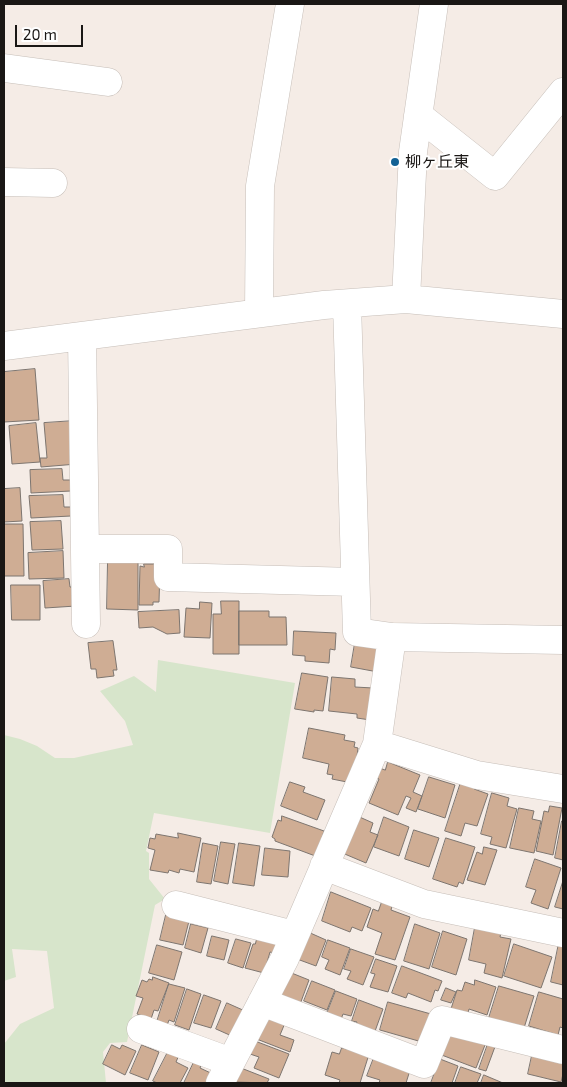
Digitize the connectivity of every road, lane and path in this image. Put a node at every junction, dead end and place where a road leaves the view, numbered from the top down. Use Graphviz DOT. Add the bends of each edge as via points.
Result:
graph roads {
  1 [pos="290,4"];
  2 [pos="434,4"];
  3 [pos="4,68"];
  4 [pos="108,82"];
  5 [pos="563,92"];
  6 [pos="418,115"];
  7 [pos="4,182"];
  8 [pos="53,183"];
  9 [pos="406,299"];
  10 [pos="347,304"];
  11 [pos="259,314"];
  12 [pos="563,314"];
  13 [pos="82,336"];
  14 [pos="4,346"];
  15 [pos="85,549"];
  16 [pos="355,582"];
  17 [pos="86,624"];
  18 [pos="392,637"];
  19 [pos="563,640"];
  20 [pos="377,744"];
  21 [pos="563,789"];
  22 [pos="324,866"];
  23 [pos="176,905"];
  24 [pos="563,933"];
  25 [pos="294,935"];
  26 [pos="262,1002"];
  27 [pos="141,1029"];
  28 [pos="563,1050"];
  29 [pos="226,1072"];
  1 -- 11 [label="street" via="260,186"];
  2 -- 6 [label="street"];
  3 -- 4 [label="street"];
  5 -- 6 [label="street" via="496,176"];
  6 -- 9 [label="street" via="412,152"];
  7 -- 8 [label="street"];
  9 -- 10 [label="street"];
  9 -- 12 [label="street"];
  10 -- 11 [label="street"];
  10 -- 16 [label="street"];
  11 -- 13 [label="street"];
  13 -- 14 [label="street"];
  13 -- 15 [label="street"];
  15 -- 16 [label="street" via="168,549 168,577"];
  15 -- 17 [label="street"];
  16 -- 18 [label="street" via="357,632"];
  18 -- 19 [label="street"];
  18 -- 20 [label="street"];
  20 -- 21 [label="street" via="477,774"];
  20 -- 22 [label="street"];
  22 -- 24 [label="street" via="424,904"];
  22 -- 25 [label="street"];
  23 -- 25 [label="street"];
  25 -- 26 [label="street"];
  26 -- 28 [label="street" via="424,1064 442,1020"];
  26 -- 29 [label="street"];
  27 -- 29 [label="street"];
}
